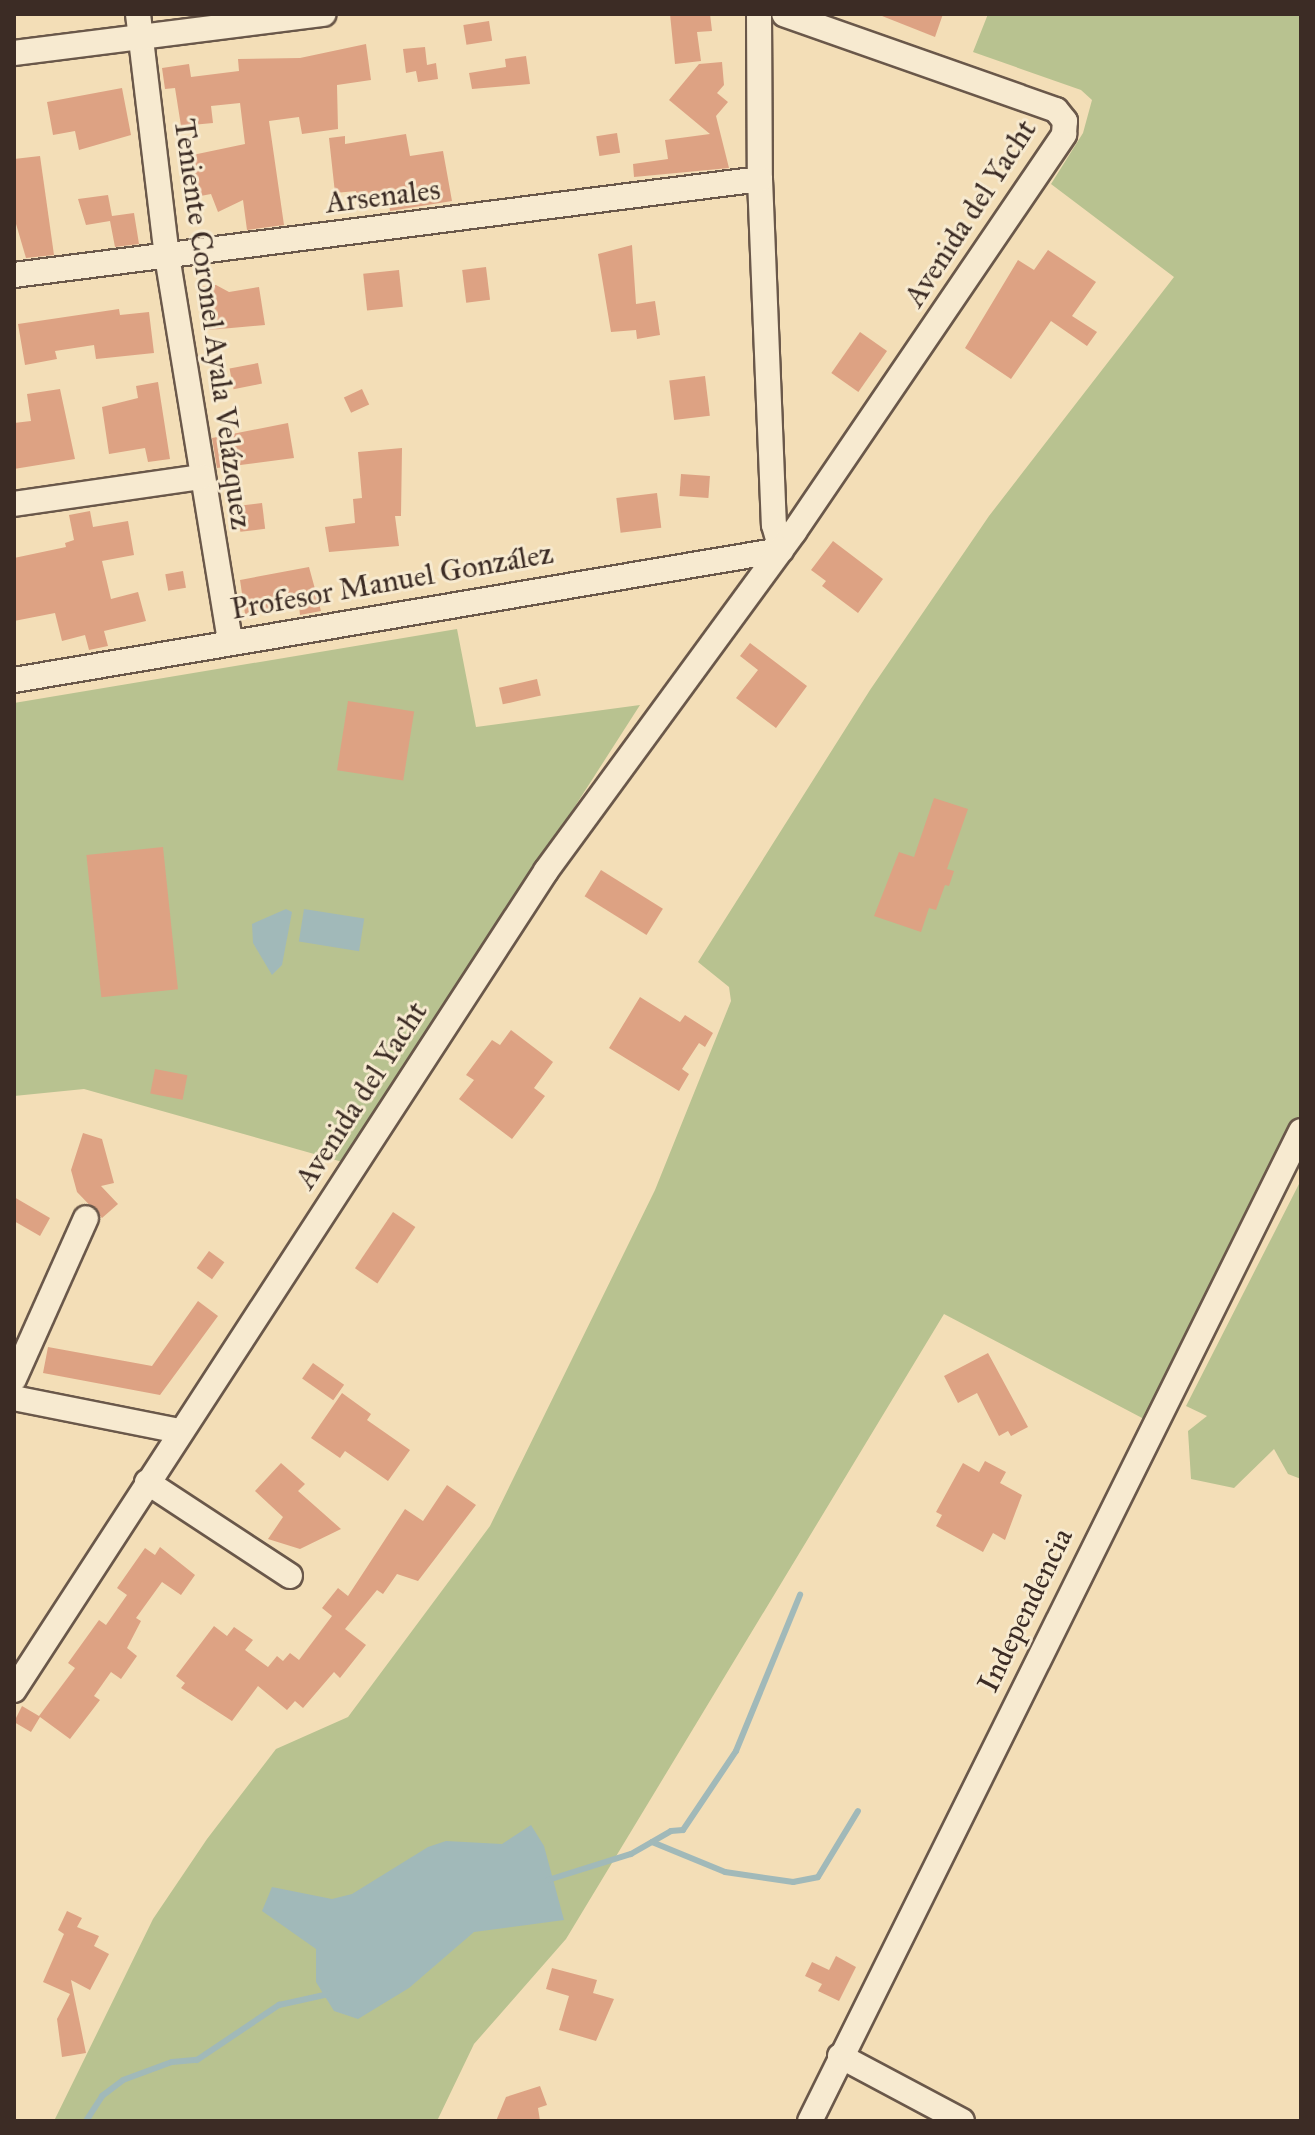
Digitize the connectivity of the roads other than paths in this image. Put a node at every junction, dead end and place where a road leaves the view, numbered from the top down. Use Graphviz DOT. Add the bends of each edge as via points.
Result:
graph roads {
  1 [pos="324,14"];
  2 [pos="759,14"];
  3 [pos="784,14"];
  4 [pos="140,26"];
  5 [pos="14,53"];
  6 [pos="760,179"];
  7 [pos="167,256"];
  8 [pos="14,275"];
  9 [pos="202,477"];
  10 [pos="14,504"];
  11 [pos="781,550"];
  12 [pos="230,642"];
  13 [pos="14,680"];
  14 [pos="1301,1131"];
  15 [pos="86,1218"];
  16 [pos="14,1379"];
  17 [pos="14,1398"];
  18 [pos="179,1431"];
  19 [pos="147,1482"];
  20 [pos="290,1576"];
  21 [pos="14,1690"];
  22 [pos="840,2056"];
  23 [pos="810,2121"];
  24 [pos="962,2121"];
  1 -- 4 [label="street"];
  2 -- 6 [label="street"];
  3 -- 11 [label="street, Avenida del Yacht" via="1056,110 1065,121 1064,134"];
  4 -- 5 [label="street"];
  4 -- 7 [label="street, Teniente Coronel Ayala Velázquez"];
  6 -- 7 [label="street, Arsenales"];
  6 -- 11 [label="street" via="774,525"];
  7 -- 8 [label="street, Arsenales"];
  7 -- 9 [label="street, Teniente Coronel Ayala Velázquez"];
  9 -- 10 [label="street"];
  9 -- 12 [label="street, Teniente Coronel Ayala Velázquez"];
  11 -- 12 [label="street, Profesor Manuel González"];
  11 -- 18 [label="street, Avenida del Yacht" via="546,871"];
  12 -- 13 [label="street, Profesor Manuel González"];
  14 -- 22 [label="street, Independencia"];
  15 -- 16 [label="street"];
  17 -- 18 [label="street"];
  18 -- 19 [label="street, Avenida del Yacht"];
  19 -- 20 [label="street"];
  19 -- 21 [label="street, Avenida del Yacht"];
  22 -- 23 [label="street, Independencia"];
  22 -- 24 [label="street"];
}
